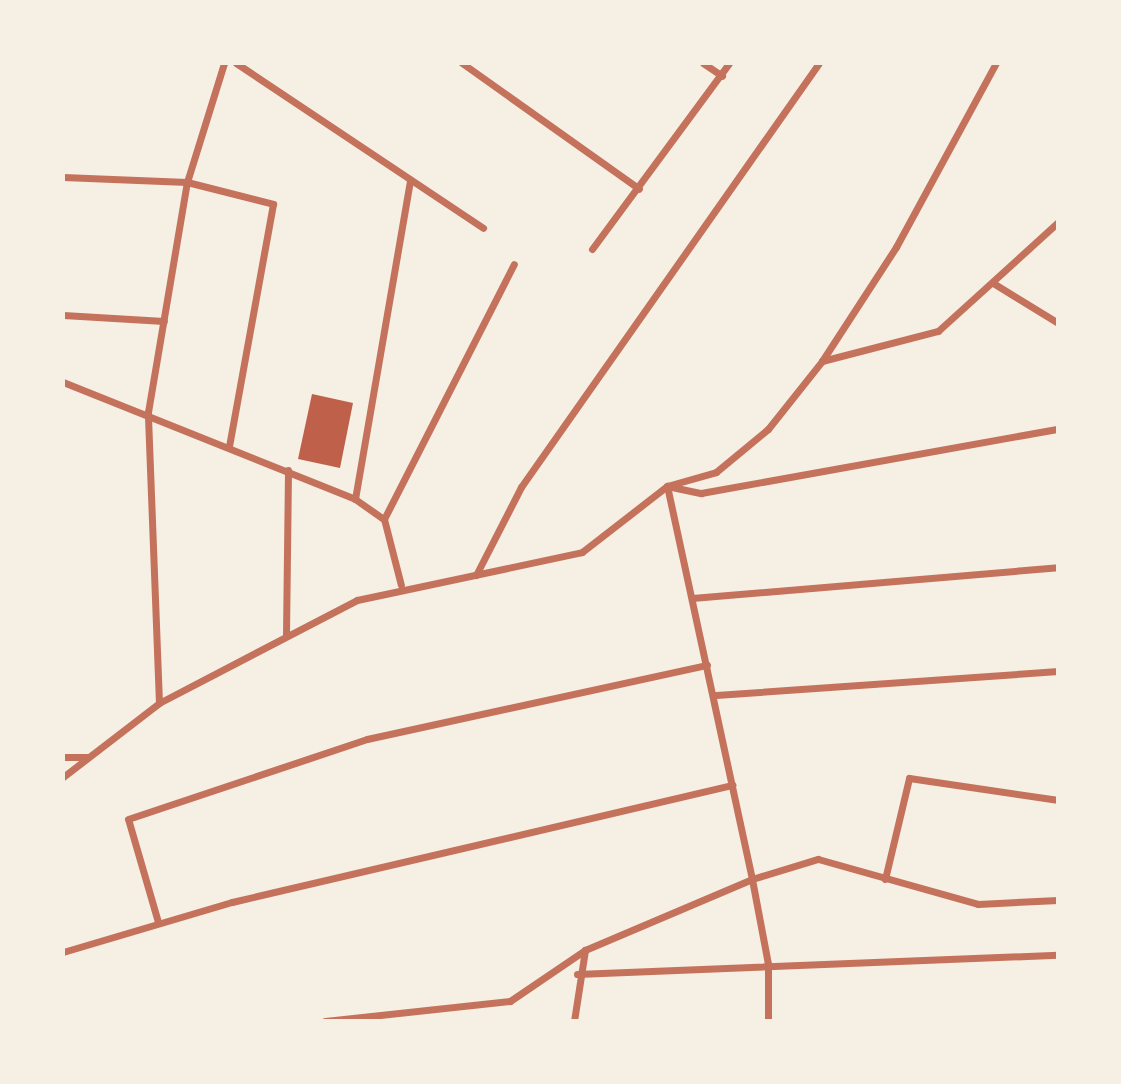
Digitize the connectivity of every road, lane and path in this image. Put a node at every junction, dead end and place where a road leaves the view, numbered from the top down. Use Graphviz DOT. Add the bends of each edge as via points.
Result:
graph roads {
  1 [pos="224,63"];
  2 [pos="236,63"];
  3 [pos="462,63"];
  4 [pos="703,63"];
  5 [pos="729,63"];
  6 [pos="819,63"];
  7 [pos="996,63"];
  8 [pos="722,76"];
  9 [pos="63,177"];
  10 [pos="410,180"];
  11 [pos="187,182"];
  12 [pos="639,189"];
  13 [pos="1058,222"];
  14 [pos="483,228"];
  15 [pos="592,249"];
  16 [pos="513,264"];
  17 [pos="993,283"];
  18 [pos="63,315"];
  19 [pos="164,321"];
  20 [pos="1058,323"];
  21 [pos="822,361"];
  22 [pos="63,382"];
  23 [pos="148,412"];
  24 [pos="1058,429"];
  25 [pos="229,446"];
  26 [pos="288,470"];
  27 [pos="667,486"];
  28 [pos="355,499"];
  29 [pos="384,519"];
  30 [pos="1058,567"];
  31 [pos="476,575"];
  32 [pos="401,585"];
  33 [pos="692,598"];
  34 [pos="286,635"];
  35 [pos="707,664"];
  36 [pos="1058,671"];
  37 [pos="716,695"];
  38 [pos="159,703"];
  39 [pos="63,757"];
  40 [pos="88,758"];
  41 [pos="63,777"];
  42 [pos="732,785"];
  43 [pos="1058,800"];
  44 [pos="752,879"];
  45 [pos="885,879"];
  46 [pos="1058,900"];
  47 [pos="159,922"];
  48 [pos="584,950"];
  49 [pos="63,952"];
  50 [pos="1058,955"];
  51 [pos="768,964"];
  52 [pos="577,974"];
  53 [pos="325,1021"];
  54 [pos="575,1021"];
  55 [pos="768,1021"];
  1 -- 11 [label="street"];
  2 -- 10 [label="street"];
  3 -- 12 [label="street"];
  4 -- 8 [label="street"];
  5 -- 8 [label="street"];
  6 -- 31 [label="street" via="521,487"];
  7 -- 21 [label="street" via="896,247"];
  8 -- 12 [label="street"];
  9 -- 11 [label="street"];
  10 -- 14 [label="street"];
  10 -- 28 [label="street"];
  11 -- 19 [label="street"];
  11 -- 25 [label="street" via="274,204"];
  12 -- 15 [label="street"];
  13 -- 17 [label="street"];
  16 -- 29 [label="street"];
  17 -- 20 [label="street"];
  17 -- 21 [label="street" via="939,331"];
  18 -- 19 [label="street"];
  19 -- 23 [label="street"];
  21 -- 27 [label="street" via="768,429 716,472"];
  22 -- 23 [label="street"];
  23 -- 25 [label="street"];
  23 -- 38 [label="street"];
  24 -- 27 [label="street" via="701,493"];
  25 -- 26 [label="street"];
  26 -- 28 [label="street"];
  26 -- 34 [label="street"];
  27 -- 31 [label="street" via="582,552"];
  27 -- 33 [label="street"];
  28 -- 29 [label="street"];
  29 -- 32 [label="street"];
  30 -- 33 [label="street"];
  31 -- 32 [label="street"];
  32 -- 34 [label="street"];
  33 -- 35 [label="street"];
  34 -- 38 [label="street"];
  35 -- 37 [label="street"];
  35 -- 47 [label="street" via="368,739 128,819"];
  36 -- 37 [label="street"];
  37 -- 42 [label="street"];
  38 -- 40 [label="street"];
  39 -- 40 [label="street"];
  40 -- 41 [label="street"];
  42 -- 44 [label="street"];
  42 -- 47 [label="street"];
  43 -- 45 [label="street" via="909,778"];
  44 -- 45 [label="street" via="818,859"];
  44 -- 48 [label="street"];
  44 -- 51 [label="street"];
  45 -- 46 [label="street" via="978,904"];
  47 -- 49 [label="street"];
  48 -- 52 [label="street"];
  48 -- 53 [label="street" via="510,1001"];
  50 -- 51 [label="street"];
  51 -- 52 [label="street"];
  51 -- 55 [label="street"];
  52 -- 54 [label="street"];
}
